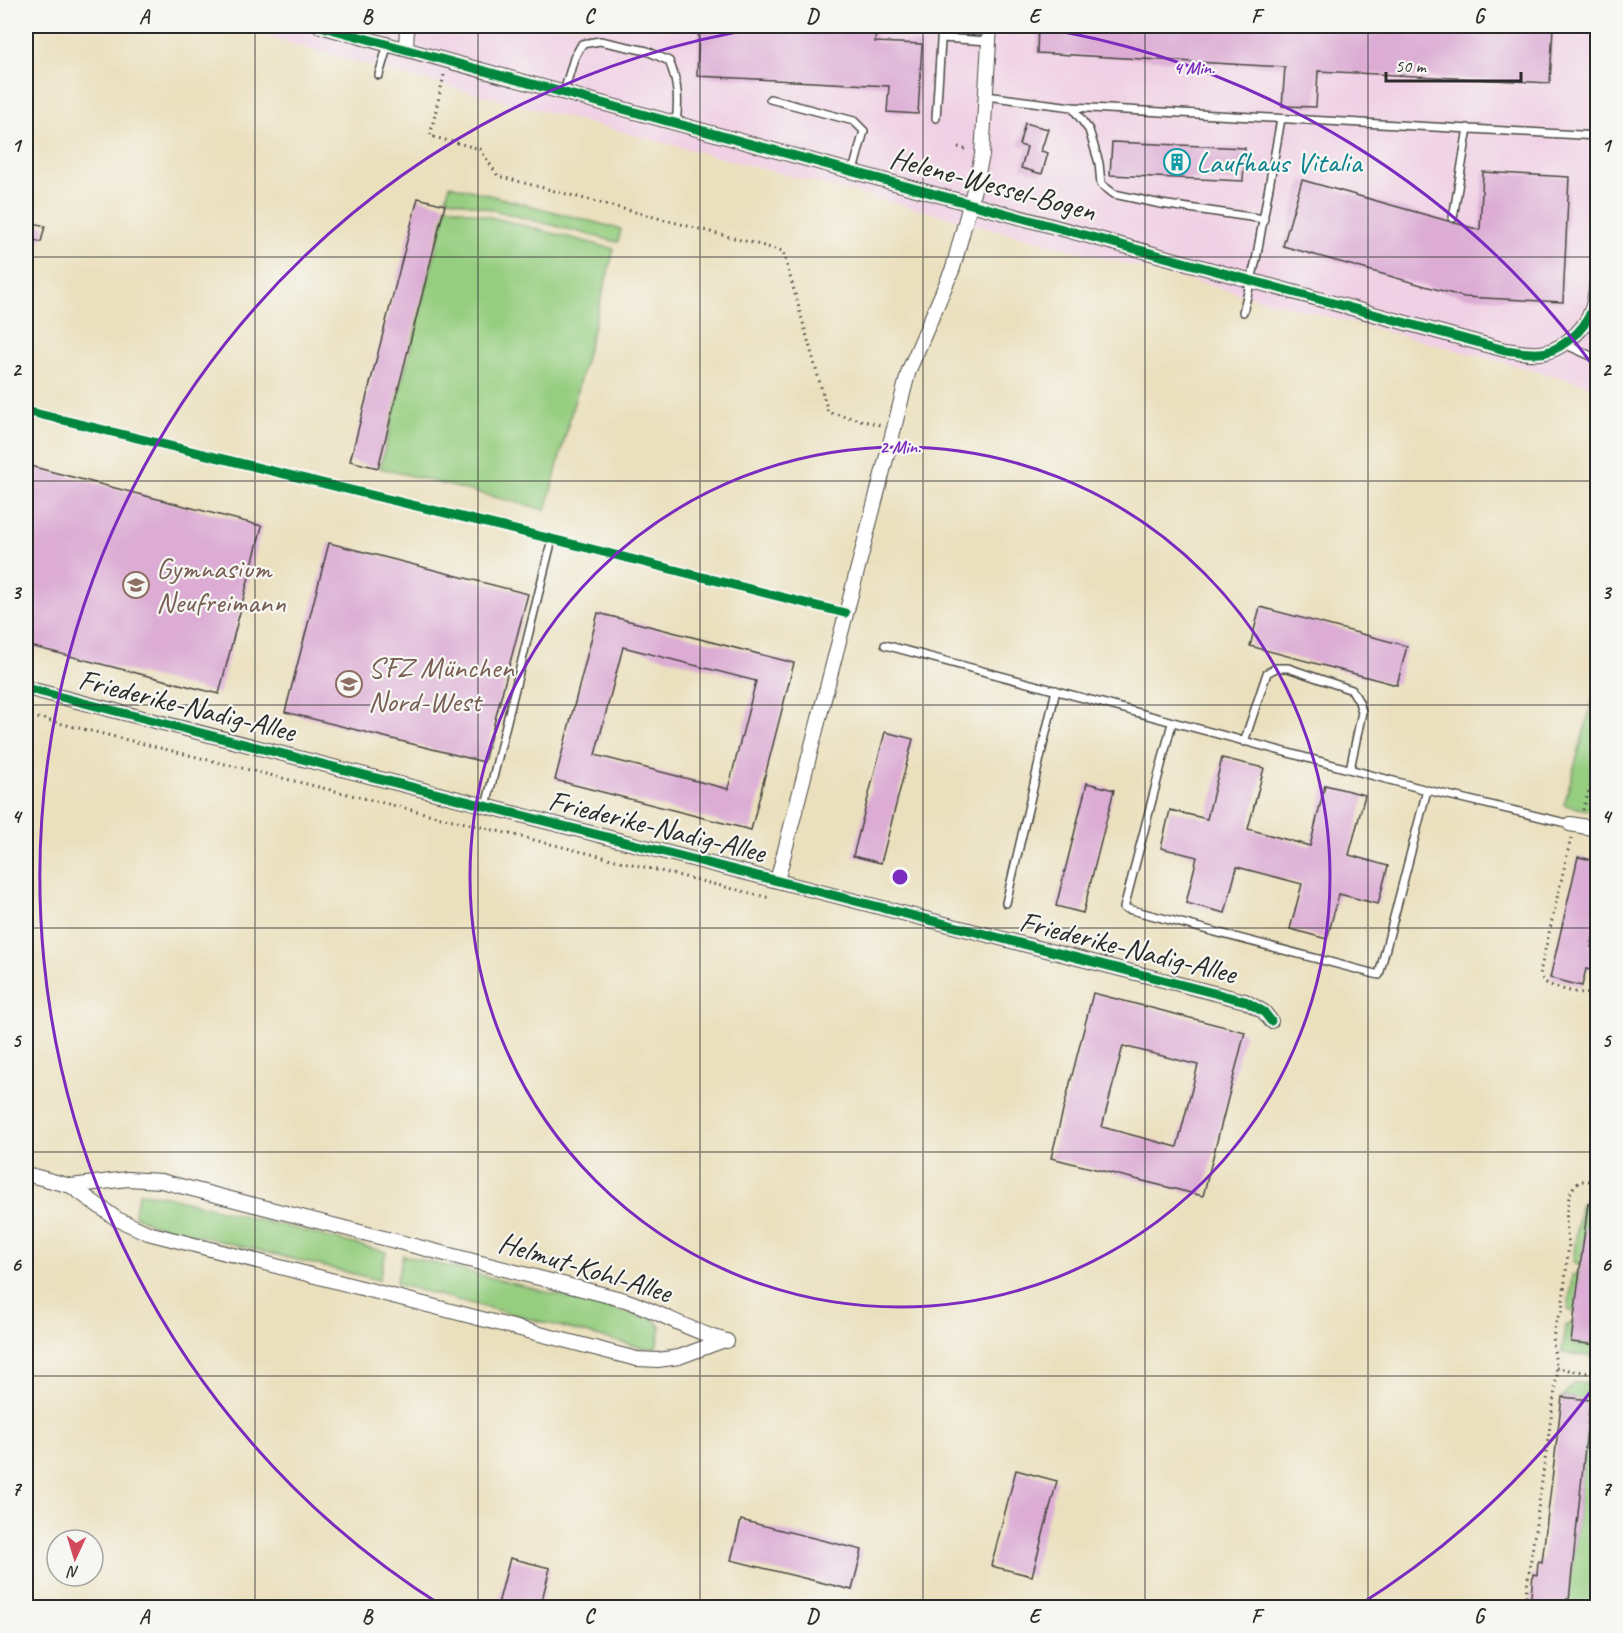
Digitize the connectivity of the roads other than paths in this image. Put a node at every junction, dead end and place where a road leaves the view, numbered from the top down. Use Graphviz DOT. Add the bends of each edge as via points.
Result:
graph roads {
  1 [pos="320,26"];
  2 [pos="407,26"];
  3 [pos="942,26"];
  4 [pos="990,26"];
  5 [pos="941,38"];
  6 [pos="989,41"];
  7 [pos="388,44"];
  8 [pos="406,49"];
  9 [pos="379,75"];
  10 [pos="564,92"];
  11 [pos="986,96"];
  12 [pos="771,99"];
  13 [pos="1072,107"];
  14 [pos="936,118"];
  15 [pos="1281,119"];
  16 [pos="676,123"];
  17 [pos="1468,128"];
  18 [pos="1598,136"];
  19 [pos="853,171"];
  20 [pos="971,203"];
  21 [pos="1453,218"];
  22 [pos="1263,219"];
  23 [pos="1598,264"];
  24 [pos="1251,280"];
  25 [pos="1243,312"];
  26 [pos="1564,344"];
  27 [pos="1598,359"];
  28 [pos="552,539"];
  29 [pos="885,645"];
  30 [pos="26,688"];
  31 [pos="1056,690"];
  32 [pos="1172,723"];
  33 [pos="1244,742"];
  34 [pos="1350,770"];
  35 [pos="1427,790"];
  36 [pos="486,807"];
  37 [pos="1574,824"];
  38 [pos="1598,829"];
  39 [pos="777,881"];
  40 [pos="1006,903"];
  41 [pos="1271,1021"];
  42 [pos="26,1174"];
  43 [pos="71,1186"];
  1 -- 7 [label="street, Helene-Wessel-Bogen"];
  2 -- 8 [label="street"];
  3 -- 5 [label="lane"];
  4 -- 6 [label="street"];
  5 -- 6 [label="lane"];
  5 -- 14 [label="lane"];
  6 -- 11 [label="street"];
  7 -- 8 [label="street, Helene-Wessel-Bogen"];
  7 -- 9 [label="lane"];
  8 -- 10 [label="street, Helene-Wessel-Bogen"];
  10 -- 16 [label="street, Helene-Wessel-Bogen"];
  10 -- 16 [label="lane" via="582,44 600,41 647,51 669,61 672,68 678,92"];
  11 -- 13 [label="lane"];
  11 -- 20 [label="street" via="982,155"];
  12 -- 19 [label="lane" via="854,121 864,130"];
  13 -- 15 [label="lane"];
  13 -- 22 [label="lane" via="1089,130 1101,184 1114,194"];
  15 -- 17 [label="lane"];
  15 -- 22 [label="lane"];
  16 -- 19 [label="street, Helene-Wessel-Bogen"];
  17 -- 18 [label="lane"];
  17 -- 21 [label="lane"];
  19 -- 20 [label="street, Helene-Wessel-Bogen"];
  20 -- 24 [label="street, Helene-Wessel-Bogen"];
  20 -- 39 [label="street" via="953,268 909,370"];
  22 -- 24 [label="lane"];
  23 -- 26 [label="street, Helene-Wessel-Bogen" via="1596,296 1589,320"];
  24 -- 25 [label="lane"];
  24 -- 26 [label="street, Helene-Wessel-Bogen" via="1506,350 1540,354"];
  26 -- 27 [label="lane"];
  28 -- 36 [label="lane"];
  29 -- 31 [label="lane"];
  30 -- 36 [label="street, Friederike-Nadig-Allee"];
  31 -- 32 [label="lane"];
  31 -- 40 [label="lane"];
  32 -- 33 [label="lane"];
  32 -- 35 [label="lane" via="1124,908 1379,975"];
  33 -- 34 [label="lane"];
  33 -- 34 [label="lane" via="1267,673 1288,668 1352,690 1362,712"];
  34 -- 35 [label="lane"];
  35 -- 37 [label="lane"];
  36 -- 39 [label="street, Friederike-Nadig-Allee"];
  37 -- 38 [label="street"];
  39 -- 41 [label="street, Friederike-Nadig-Allee" via="1245,1001"];
  42 -- 43 [label="street, Helmut-Kohl-Allee"];
  43 -- 43 [label="street, Helmut-Kohl-Allee" via="117,1219 148,1233 638,1359 669,1359 727,1341 691,1330 625,1300 161,1181 127,1179"];
}
